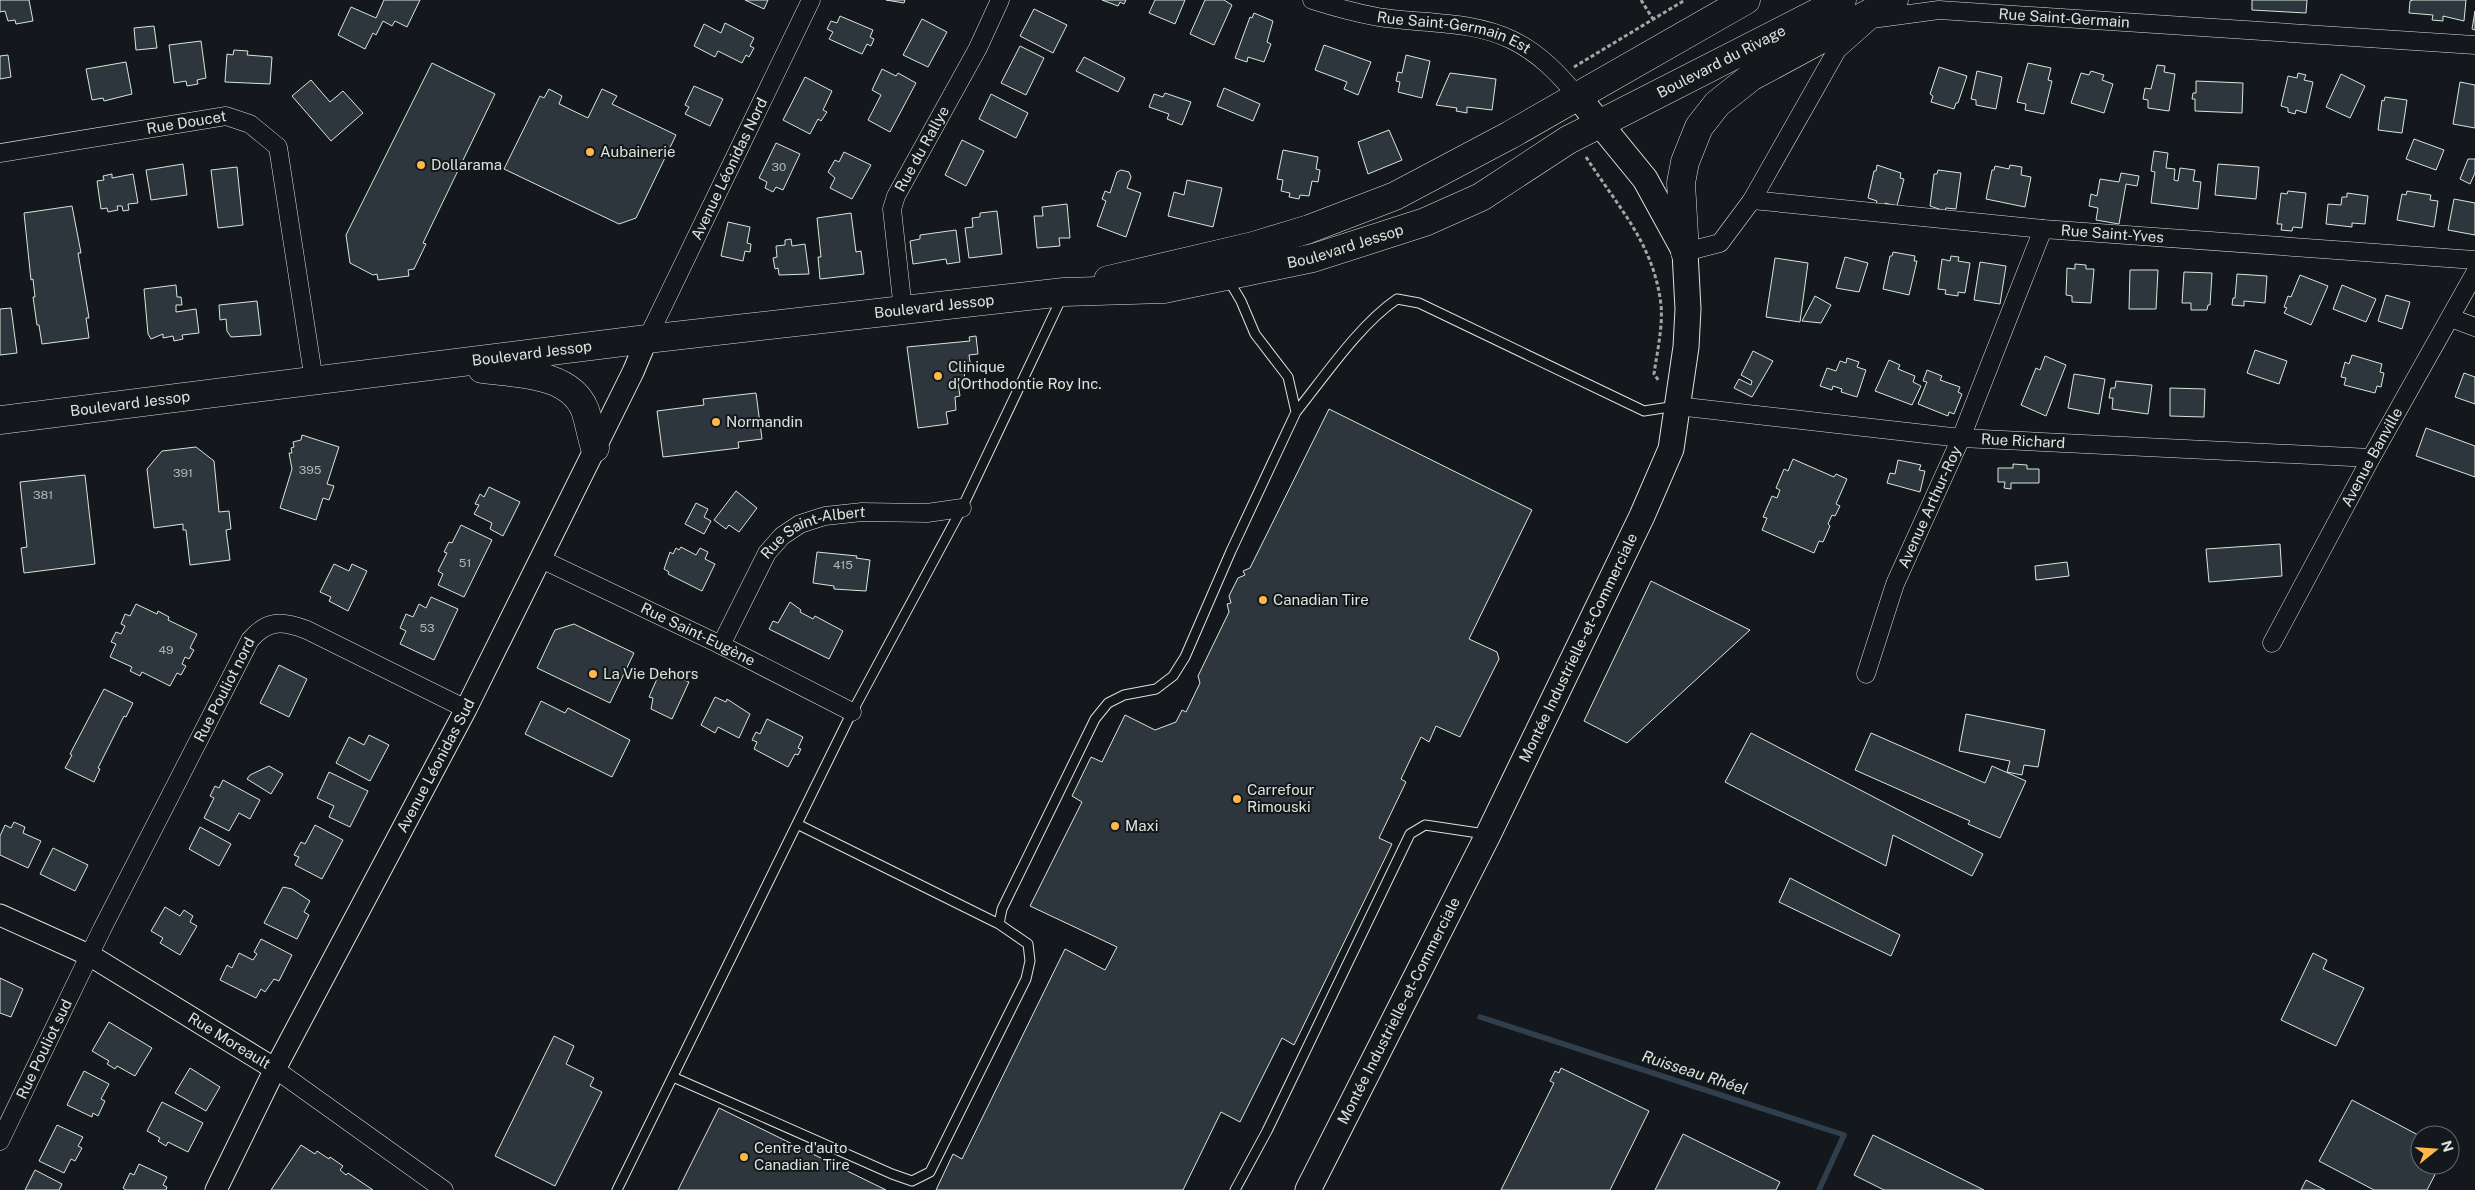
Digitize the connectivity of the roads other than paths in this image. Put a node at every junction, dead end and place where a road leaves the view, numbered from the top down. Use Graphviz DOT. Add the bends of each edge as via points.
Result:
graph roads {
  1 [pos="811,0"];
  2 [pos="1000,0"];
  3 [pos="1312,0"];
  4 [pos="1746,0"];
  5 [pos="1842,0"];
  6 [pos="1894,0"];
  7 [pos="2475,45"];
  8 [pos="1578,97"];
  9 [pos="1601,123"];
  10 [pos="0,153"];
  11 [pos="1752,200"];
  12 [pos="2043,229"];
  13 [pos="1685,252"];
  14 [pos="2475,260"];
  15 [pos="2475,273"];
  16 [pos="1226,277"];
  17 [pos="1064,292"];
  18 [pos="903,310"];
  19 [pos="2451,318"];
  20 [pos="2475,327"];
  21 [pos="647,339"];
  22 [pos="446,364"];
  23 [pos="314,381"];
  24 [pos="1677,406"];
  25 [pos="1296,412"];
  26 [pos="0,420"];
  27 [pos="1961,438"];
  28 [pos="595,448"];
  29 [pos="2371,458"];
  30 [pos="962,508"];
  31 [pos="541,559"];
  32 [pos="2272,643"];
  33 [pos="721,645"];
  34 [pos="1866,674"];
  35 [pos="466,709"];
  36 [pos="852,712"];
  37 [pos="797,824"];
  38 [pos="1488,835"];
  39 [pos="0,915"];
  40 [pos="999,924"];
  41 [pos="91,956"];
  42 [pos="275,1069"];
  43 [pos="673,1077"];
  44 [pos="0,1141"];
  45 [pos="216,1190"];
  46 [pos="444,1190"];
  47 [pos="617,1190"];
  48 [pos="1235,1190"];
  49 [pos="1308,1190"];
  1 -- 21 [label="street, Avenue Léonidas Nord"];
  2 -- 18 [label="street, Rue du Rallye" via="978,48 894,202 892,209"];
  3 -- 8 [label="street, Rue Saint-Germain Est" via="1378,17 1486,30 1536,54"];
  4 -- 8 [label="main road"];
  5 -- 9 [label="main road, Boulevard du Rivage"];
  6 -- 13 [label="main road" via="1751,77 1717,104 1699,127 1685,162 1681,183"];
  7 -- 11 [label="street, Rue Saint-Germain" via="1939,10 1872,19 1837,50"];
  8 -- 9 [label="main road, Montée Industrielle-et-Commerciale"];
  8 -- 17 [label="main road, Boulevard Jessop" via="1395,196 1253,246 1155,267"];
  9 -- 13 [label="main road, Montée Industrielle-et-Commerciale" via="1645,179"];
  9 -- 16 [label="main road, Boulevard Jessop" via="1568,140 1481,197 1424,222 1313,258"];
  10 -- 23 [label="street, Rue Doucet" via="226,116 250,124 278,147"];
  11 -- 12 [label="street, Rue Saint-Yves"];
  11 -- 13 [label="street, Rue Saint-Germain" via="1720,243"];
  12 -- 14 [label="street, Rue Saint-Yves"];
  12 -- 27 [label="street, Avenue Arthur-Roy"];
  13 -- 24 [label="main road, Montée Industrielle-et-Commerciale" via="1688,309"];
  15 -- 19 [label="street, Avenue Banville"];
  16 -- 17 [label="main road, Boulevard Jessop" via="1164,289"];
  16 -- 25 [label="lane" via="1255,334 1288,377"];
  17 -- 18 [label="main road, Boulevard Jessop"];
  17 -- 30 [label="lane"];
  18 -- 21 [label="main road, Boulevard Jessop"];
  19 -- 20 [label="street"];
  19 -- 29 [label="street, Avenue Banville"];
  21 -- 22 [label="main road, Boulevard Jessop"];
  21 -- 28 [label="street, Avenue Léonidas Sud"];
  22 -- 23 [label="main road, Boulevard Jessop"];
  22 -- 28 [label="main road" via="544,378 571,389 584,409"];
  23 -- 26 [label="main road, Boulevard Jessop"];
  24 -- 25 [label="lane" via="1644,411 1419,303 1396,299 1367,326"];
  24 -- 27 [label="street, Rue Richard"];
  24 -- 38 [label="main road, Montée Industrielle-et-Commerciale" via="1671,449 1642,516"];
  25 -- 40 [label="lane" via="1185,658 1173,676 1156,688 1124,695 1108,703 1095,719 1002,909"];
  27 -- 29 [label="street, Rue Richard"];
  27 -- 34 [label="street, Avenue Arthur-Roy" via="1895,584"];
  28 -- 31 [label="street, Avenue Léonidas Sud"];
  29 -- 32 [label="street, Avenue Banville"];
  30 -- 33 [label="street, Rue Saint-Albert" via="927,514 862,512 825,516 800,524 782,536 767,553"];
  30 -- 36 [label="lane"];
  31 -- 33 [label="street, Rue Saint-Eugène"];
  31 -- 35 [label="street, Avenue Léonidas Sud"];
  33 -- 36 [label="street, Rue Saint-Eugène"];
  35 -- 41 [label="street, Rue Pouliot nord" via="307,630 287,623 272,624 258,631 250,640"];
  35 -- 42 [label="street, Avenue Léonidas Sud"];
  36 -- 37 [label="lane"];
  37 -- 40 [label="lane"];
  37 -- 43 [label="lane"];
  38 -- 48 [label="lane" via="1425,825 1410,834 1267,1131"];
  38 -- 49 [label="main road, Montée Industrielle-et-Commerciale"];
  39 -- 41 [label="street, Rue Moreault"];
  40 -- 43 [label="lane" via="1028,944 1030,961 1026,978 930,1172 912,1180 892,1174"];
  41 -- 42 [label="street, Rue Moreault"];
  41 -- 44 [label="street, Rue Pouliot sud"];
  42 -- 45 [label="street, Avenue Léonidas Sud"];
  42 -- 46 [label="street, Rue Moreault"];
  43 -- 47 [label="lane"];
}
